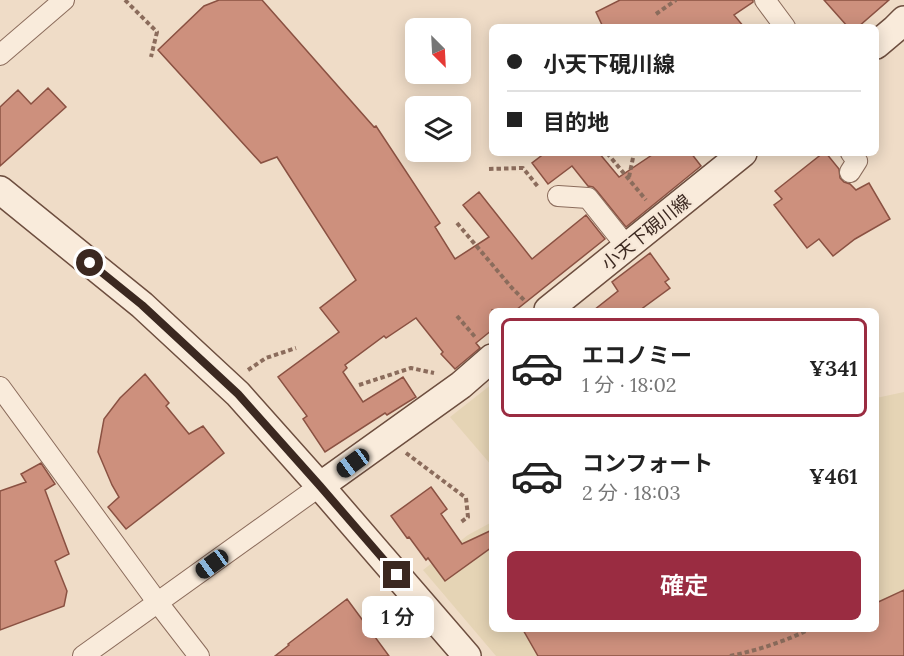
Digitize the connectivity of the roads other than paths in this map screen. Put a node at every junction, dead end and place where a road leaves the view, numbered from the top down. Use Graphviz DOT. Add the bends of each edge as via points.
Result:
graph roads {
  1 [pos="64,0"];
  2 [pos="765,0"];
  3 [pos="904,20"];
  4 [pos="783,24"];
  5 [pos="879,42"];
  6 [pos="0,55"];
  7 [pos="739,156"];
  8 [pos="0,190"];
  9 [pos="558,195"];
  10 [pos="627,247"];
  11 [pos="538,307"];
  12 [pos="489,361"];
  13 [pos="0,387"];
  14 [pos="320,486"];
  15 [pos="158,603"];
  16 [pos="83,656"];
  17 [pos="199,656"];
  18 [pos="468,656"];
  1 -- 6 [label="street"];
  2 -- 4 [label="street"];
  3 -- 5 [label="main road"];
  7 -- 10 [label="main road, 小天下硯川線"];
  8 -- 14 [label="main road" via="142,305 238,394"];
  9 -- 10 [label="street" via="588,198"];
  10 -- 11 [label="main road, 小天下硯川線"];
  12 -- 14 [label="main road"];
  13 -- 15 [label="street"];
  14 -- 15 [label="street"];
  14 -- 18 [label="main road"];
  15 -- 16 [label="street"];
  15 -- 17 [label="street"];
}
